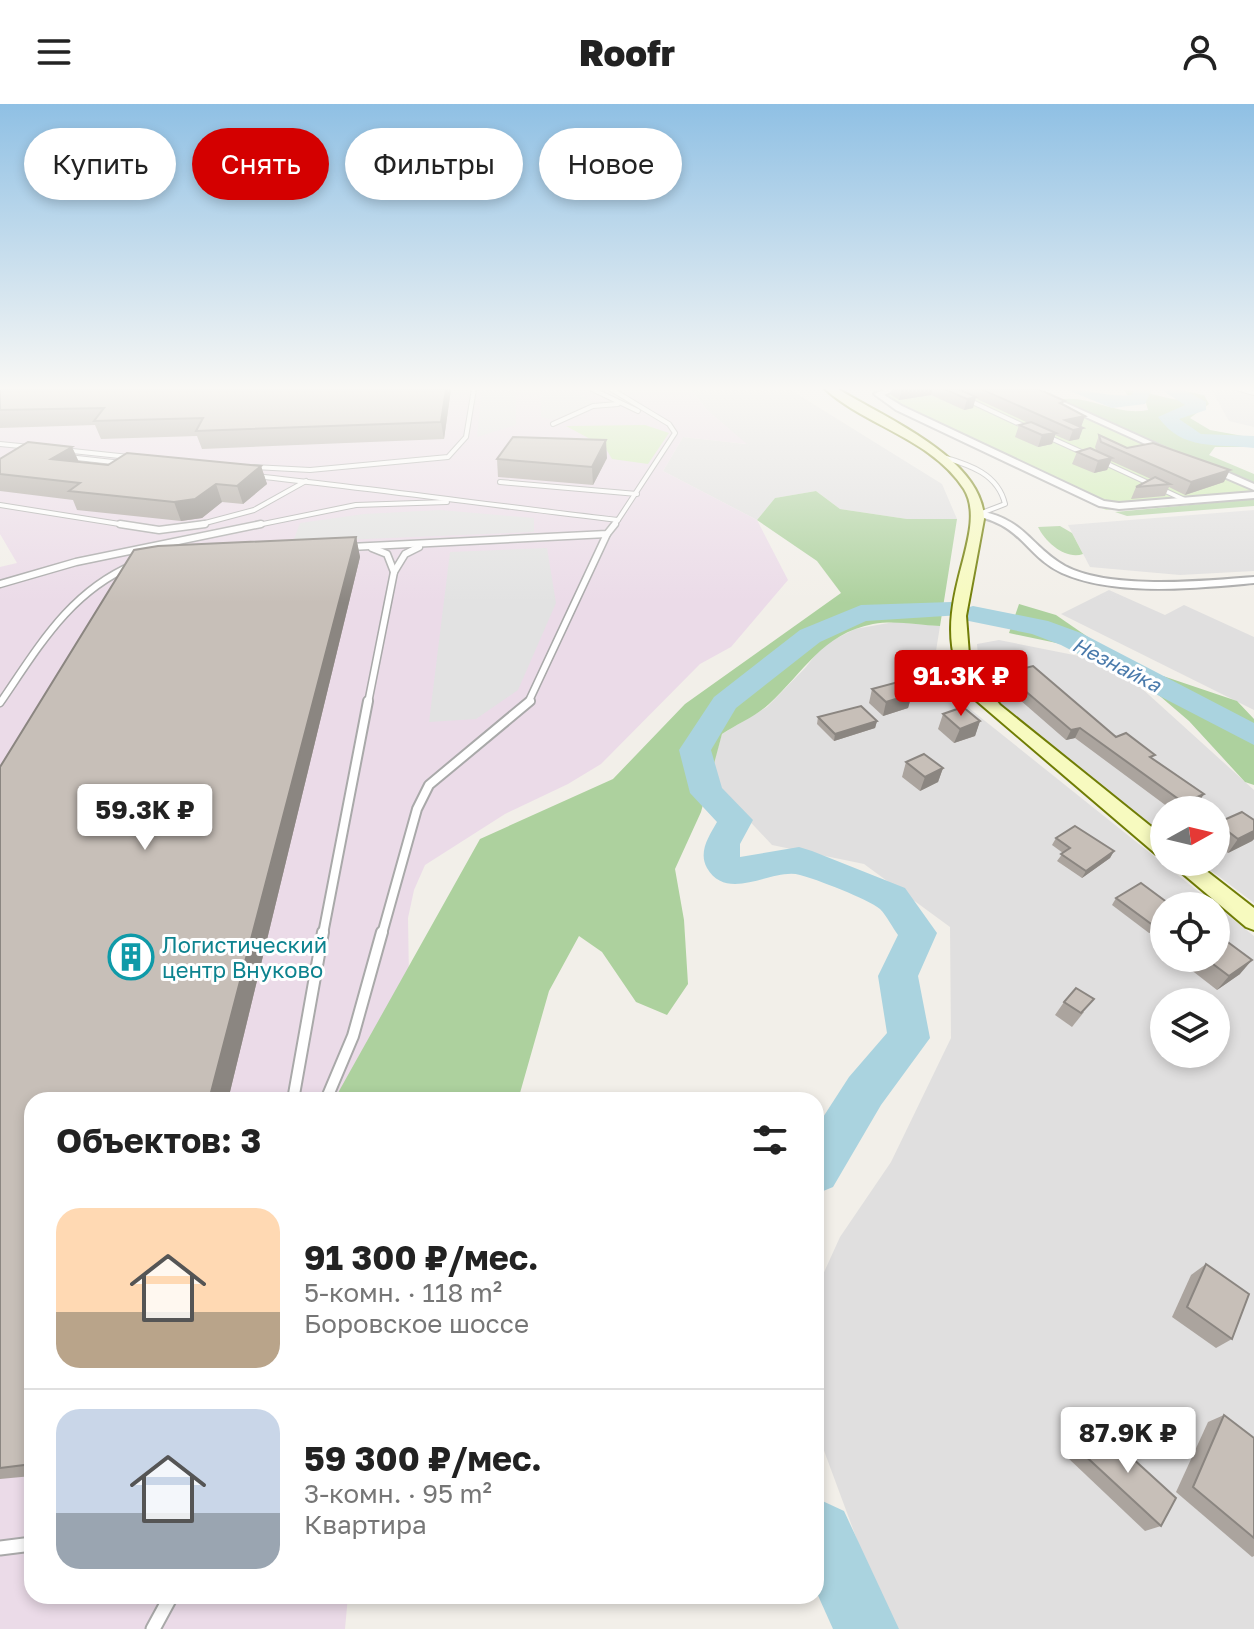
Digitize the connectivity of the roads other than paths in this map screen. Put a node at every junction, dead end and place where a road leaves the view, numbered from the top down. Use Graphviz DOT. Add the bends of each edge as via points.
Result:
graph roads {
  1 [pos="107,460"];
  2 [pos="414,460"];
  3 [pos="658,460"];
  4 [pos="941,460"];
  5 [pos="952,460"];
  6 [pos="1009,460"];
  7 [pos="1098,460"];
  8 [pos="133,464"];
  9 [pos="1200,464"];
  10 [pos="250,467"];
  11 [pos="243,475"];
  12 [pos="306,481"];
  13 [pos="500,482"];
  14 [pos="1254,487"];
  15 [pos="637,494"];
  16 [pos="1254,495"];
  17 [pos="1187,501"];
  18 [pos="480,504"];
  19 [pos="0,505"];
  20 [pos="979,514"];
  21 [pos="618,520"];
  22 [pos="607,534"];
  23 [pos="431,544"];
  24 [pos="360,546"];
  25 [pos="345,547"];
  26 [pos="142,563"];
  27 [pos="394,572"];
  28 [pos="1254,580"];
  29 [pos="0,582"];
  30 [pos="0,703"];
  31 [pos="1150,837"];
  32 [pos="1198,876"];
  33 [pos="1254,921"];
  34 [pos="294,1092"];
  35 [pos="329,1092"];
  36 [pos="24,1545"];
  37 [pos="0,1548"];
  38 [pos="167,1604"];
  39 [pos="153,1629"];
  1 -- 8 [label="lane"];
  2 -- 10 [label="lane" via="310,470"];
  3 -- 15 [label="lane"];
  4 -- 20 [label="main road" via="963,478"];
  5 -- 20 [label="lane" via="972,466 1001,489 1005,504"];
  6 -- 17 [label="street" via="1102,504"];
  7 -- 17 [label="lane"];
  9 -- 14 [label="street"];
  11 -- 12 [label="lane"];
  12 -- 18 [label="lane"];
  12 -- 19 [label="lane" via="268,506 159,530"];
  13 -- 15 [label="lane"];
  15 -- 21 [label="lane"];
  16 -- 17 [label="street"];
  18 -- 21 [label="lane"];
  18 -- 29 [label="lane" via="420,499 370,503"];
  20 -- 28 [label="street" via="1014,526 1045,556 1074,574 1143,582"];
  20 -- 31 [label="main road" via="958,633 961,667 982,698"];
  21 -- 22 [label="lane"];
  22 -- 23 [label="lane"];
  22 -- 35 [label="lane" via="534,696 429,785 417,809 353,1036"];
  23 -- 24 [label="lane"];
  23 -- 27 [label="lane" via="405,554"];
  24 -- 25 [label="lane"];
  24 -- 27 [label="lane" via="387,554"];
  26 -- 30 [label="lane" via="98,579 79,595"];
  27 -- 34 [label="lane"];
  32 -- 33 [label="main road"];
  36 -- 37 [label="lane"];
  38 -- 39 [label="lane"];
}
